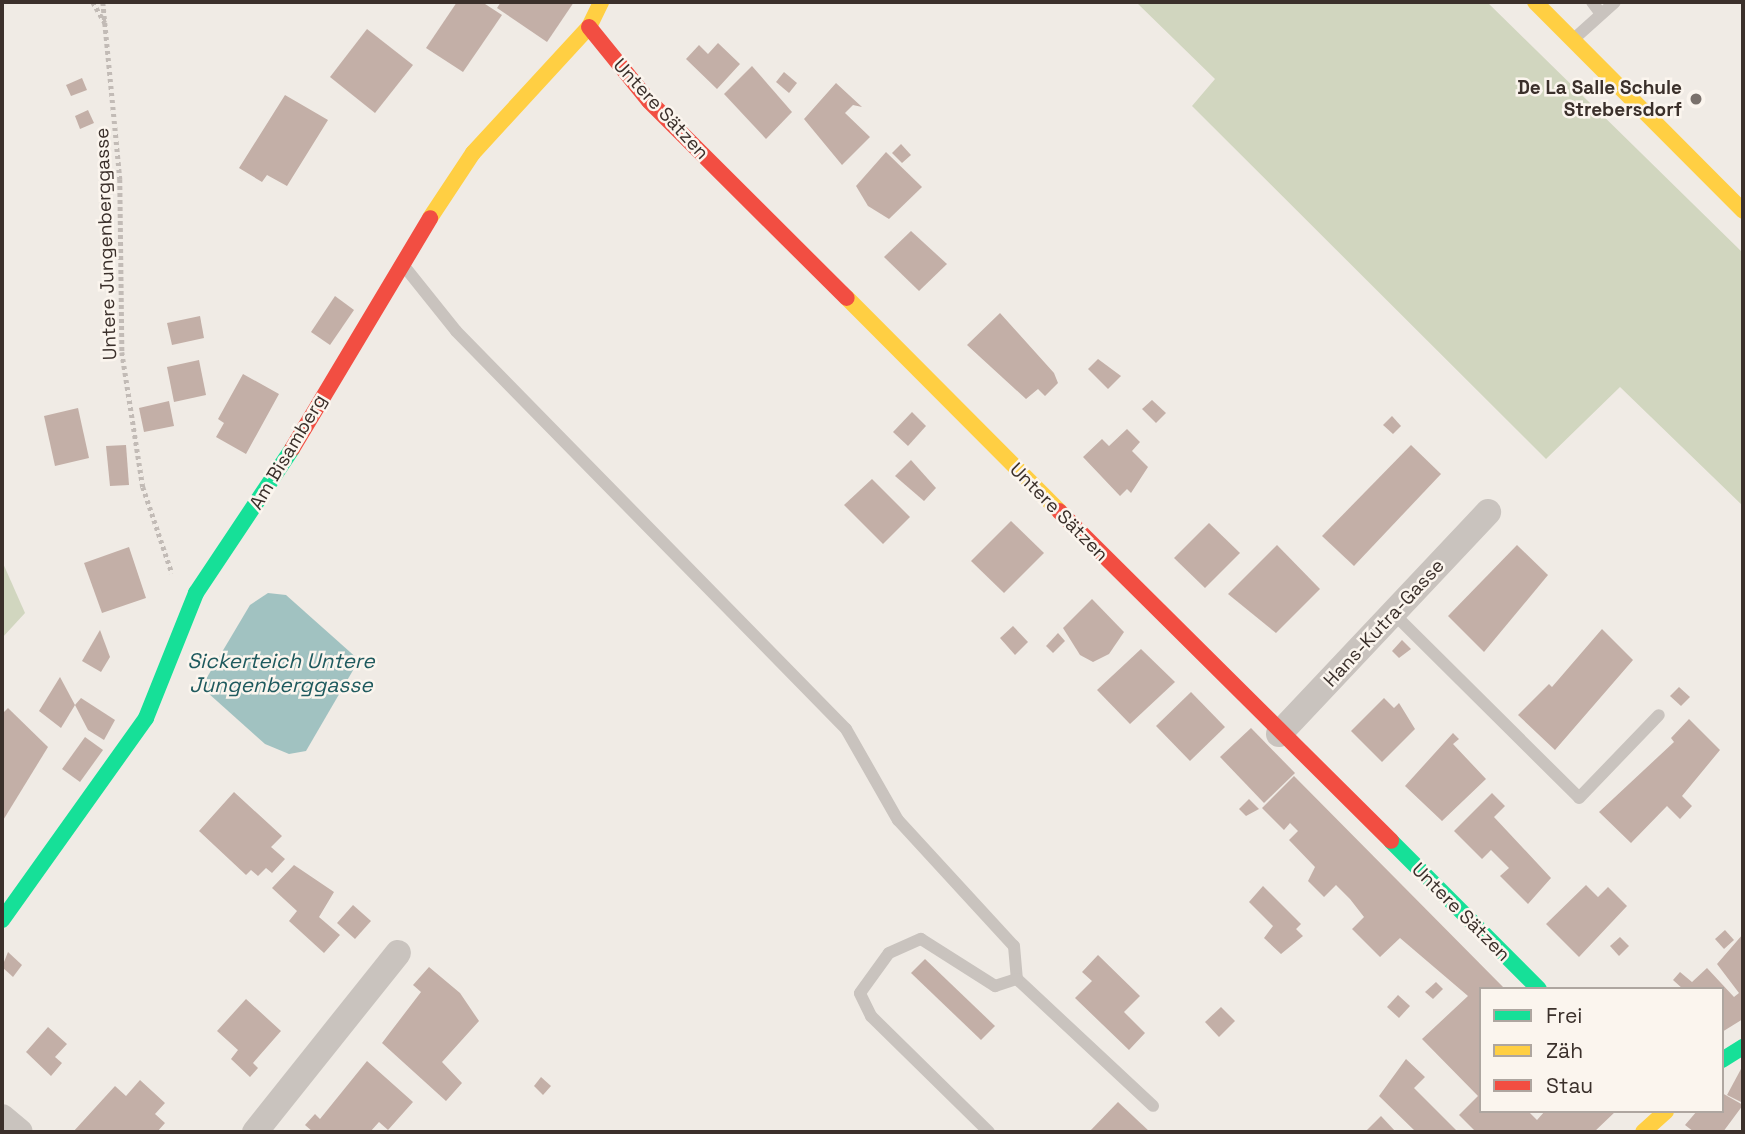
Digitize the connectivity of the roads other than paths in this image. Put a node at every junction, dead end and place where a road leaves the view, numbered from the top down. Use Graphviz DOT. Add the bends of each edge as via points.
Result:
graph roads {
  1 [pos="601,2"];
  2 [pos="1535,2"];
  3 [pos="1592,2"];
  4 [pos="1615,2"];
  5 [pos="1601,14"];
  6 [pos="589,27"];
  7 [pos="1573,40"];
  8 [pos="1743,211"];
  9 [pos="401,263"];
  10 [pos="1488,512"];
  11 [pos="1393,613"];
  12 [pos="1658,715"];
  13 [pos="1279,734"];
  14 [pos="2,920"];
  15 [pos="398,953"];
  16 [pos="1017,979"];
  17 [pos="1537,987"];
  18 [pos="1743,1047"];
  19 [pos="1724,1059"];
  20 [pos="1153,1106"];
  21 [pos="1664,1113"];
  22 [pos="2,1117"];
  23 [pos="20,1132"];
  24 [pos="255,1132"];
  25 [pos="989,1132"];
  26 [pos="1643,1132"];
  1 -- 6 [label="street, Am Bisamberg"];
  2 -- 7 [label="street"];
  3 -- 5 [label="lane"];
  4 -- 5 [label="lane"];
  5 -- 7 [label="lane"];
  6 -- 9 [label="street, Am Bisamberg" via="473,153"];
  6 -- 13 [label="street, Untere Sätzen" via="649,101"];
  7 -- 8 [label="street"];
  9 -- 14 [label="street, Am Bisamberg" via="264,496 196,593 146,718"];
  9 -- 16 [label="lane" via="456,331 846,729 898,820 1014,946"];
  10 -- 11 [label="street, Hans-Kutra-Gasse"];
  11 -- 12 [label="lane" via="1579,799"];
  11 -- 13 [label="street, Hans-Kutra-Gasse"];
  13 -- 17 [label="street, Untere Sätzen"];
  15 -- 24 [label="street"];
  16 -- 20 [label="lane"];
  16 -- 25 [label="lane" via="995,986 920,939 889,953 860,993 871,1016"];
  18 -- 19 [label="street"];
  21 -- 26 [label="street"];
  22 -- 23 [label="street"];
}
